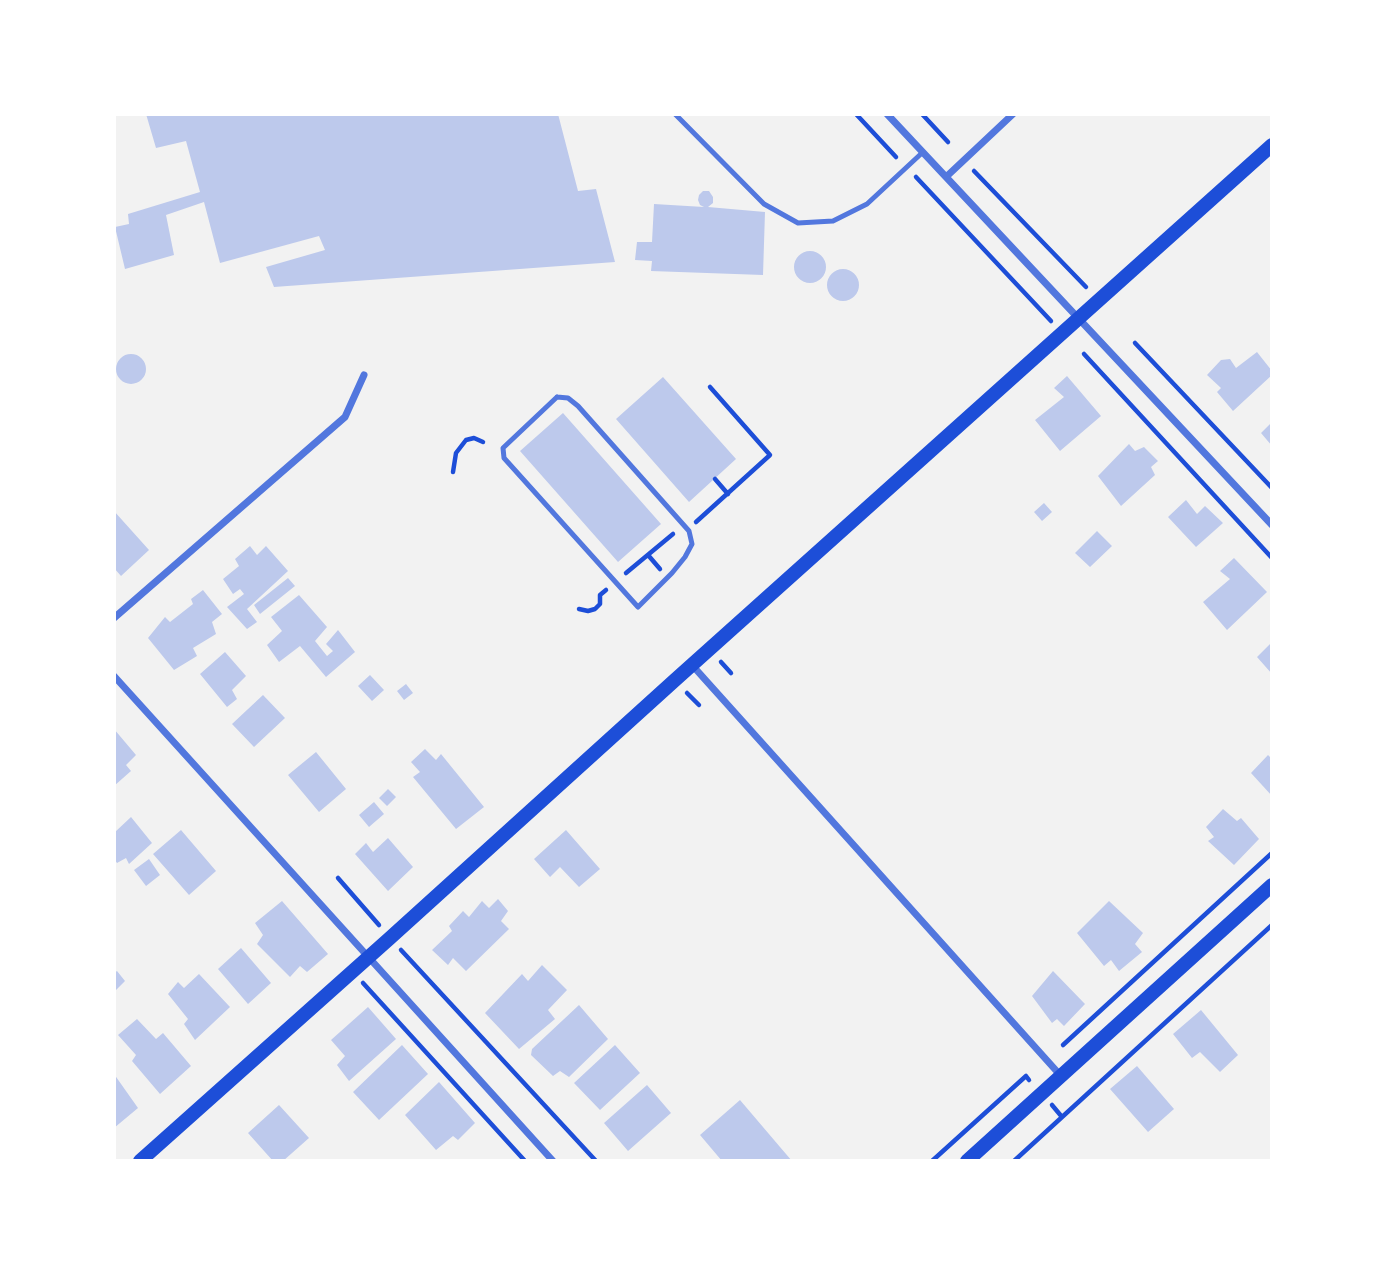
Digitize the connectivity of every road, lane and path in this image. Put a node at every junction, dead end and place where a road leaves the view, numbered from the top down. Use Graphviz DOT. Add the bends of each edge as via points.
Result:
graph roads {
  1 [pos="675,114"];
  2 [pos="856,114"];
  3 [pos="887,114"];
  4 [pos="922,114"];
  5 [pos="1013,114"];
  6 [pos="948,142"];
  7 [pos="1272,145"];
  8 [pos="923,152"];
  9 [pos="896,157"];
  10 [pos="974,172"];
  11 [pos="915,177"];
  12 [pos="946,177"];
  13 [pos="1086,287"];
  14 [pos="1079,318"];
  15 [pos="1051,321"];
  16 [pos="1135,344"];
  17 [pos="1084,354"];
  18 [pos="364,375"];
  19 [pos="710,387"];
  20 [pos="483,442"];
  21 [pos="453,472"];
  22 [pos="715,479"];
  23 [pos="1272,488"];
  24 [pos="728,494"];
  25 [pos="1272,525"];
  26 [pos="688,526"];
  27 [pos="677,530"];
  28 [pos="1272,558"];
  29 [pos="616,582"];
  30 [pos="579,609"];
  31 [pos="114,618"];
  32 [pos="692,665"];
  33 [pos="114,676"];
  34 [pos="1272,853"];
  35 [pos="338,878"];
  36 [pos="1272,885"];
  37 [pos="1272,925"];
  38 [pos="390,938"];
  39 [pos="369,957"];
  40 [pos="372,993"];
  41 [pos="1063,1045"];
  42 [pos="1061,1077"];
  43 [pos="140,1161"];
  44 [pos="525,1161"];
  45 [pos="553,1161"];
  46 [pos="596,1161"];
  47 [pos="967,1161"];
  48 [pos="1014,1161"];
  1 -- 8 [label="lane" via="764,204 798,223 833,221 867,204"];
  2 -- 9 [label="path"];
  3 -- 8 [label="street"];
  4 -- 6 [label="path"];
  5 -- 12 [label="street"];
  7 -- 14 [label="main road"];
  8 -- 12 [label="street"];
  10 -- 13 [label="path"];
  11 -- 15 [label="path"];
  12 -- 14 [label="street"];
  14 -- 25 [label="street"];
  14 -- 32 [label="main road"];
  16 -- 23 [label="path"];
  17 -- 28 [label="path"];
  18 -- 31 [label="street" via="345,417"];
  19 -- 24 [label="path" via="771,455"];
  20 -- 21 [label="path" via="466,440 456,453"];
  22 -- 24 [label="path"];
  24 -- 26 [label="path"];
  27 -- 29 [label="path"];
  29 -- 29 [label="lane" via="638,607 685,557 692,544 689,531 578,406 557,397 503,448 504,458"];
  29 -- 30 [label="path" via="600,595 595,609"];
  32 -- 38 [label="main road"];
  32 -- 42 [label="street"];
  33 -- 39 [label="street"];
  34 -- 41 [label="path"];
  35 -- 38 [label="path"];
  36 -- 42 [label="main road"];
  37 -- 48 [label="path"];
  38 -- 39 [label="main road"];
  38 -- 46 [label="path"];
  39 -- 43 [label="main road"];
  39 -- 45 [label="street"];
  40 -- 44 [label="path"];
  42 -- 47 [label="main road"];
}
